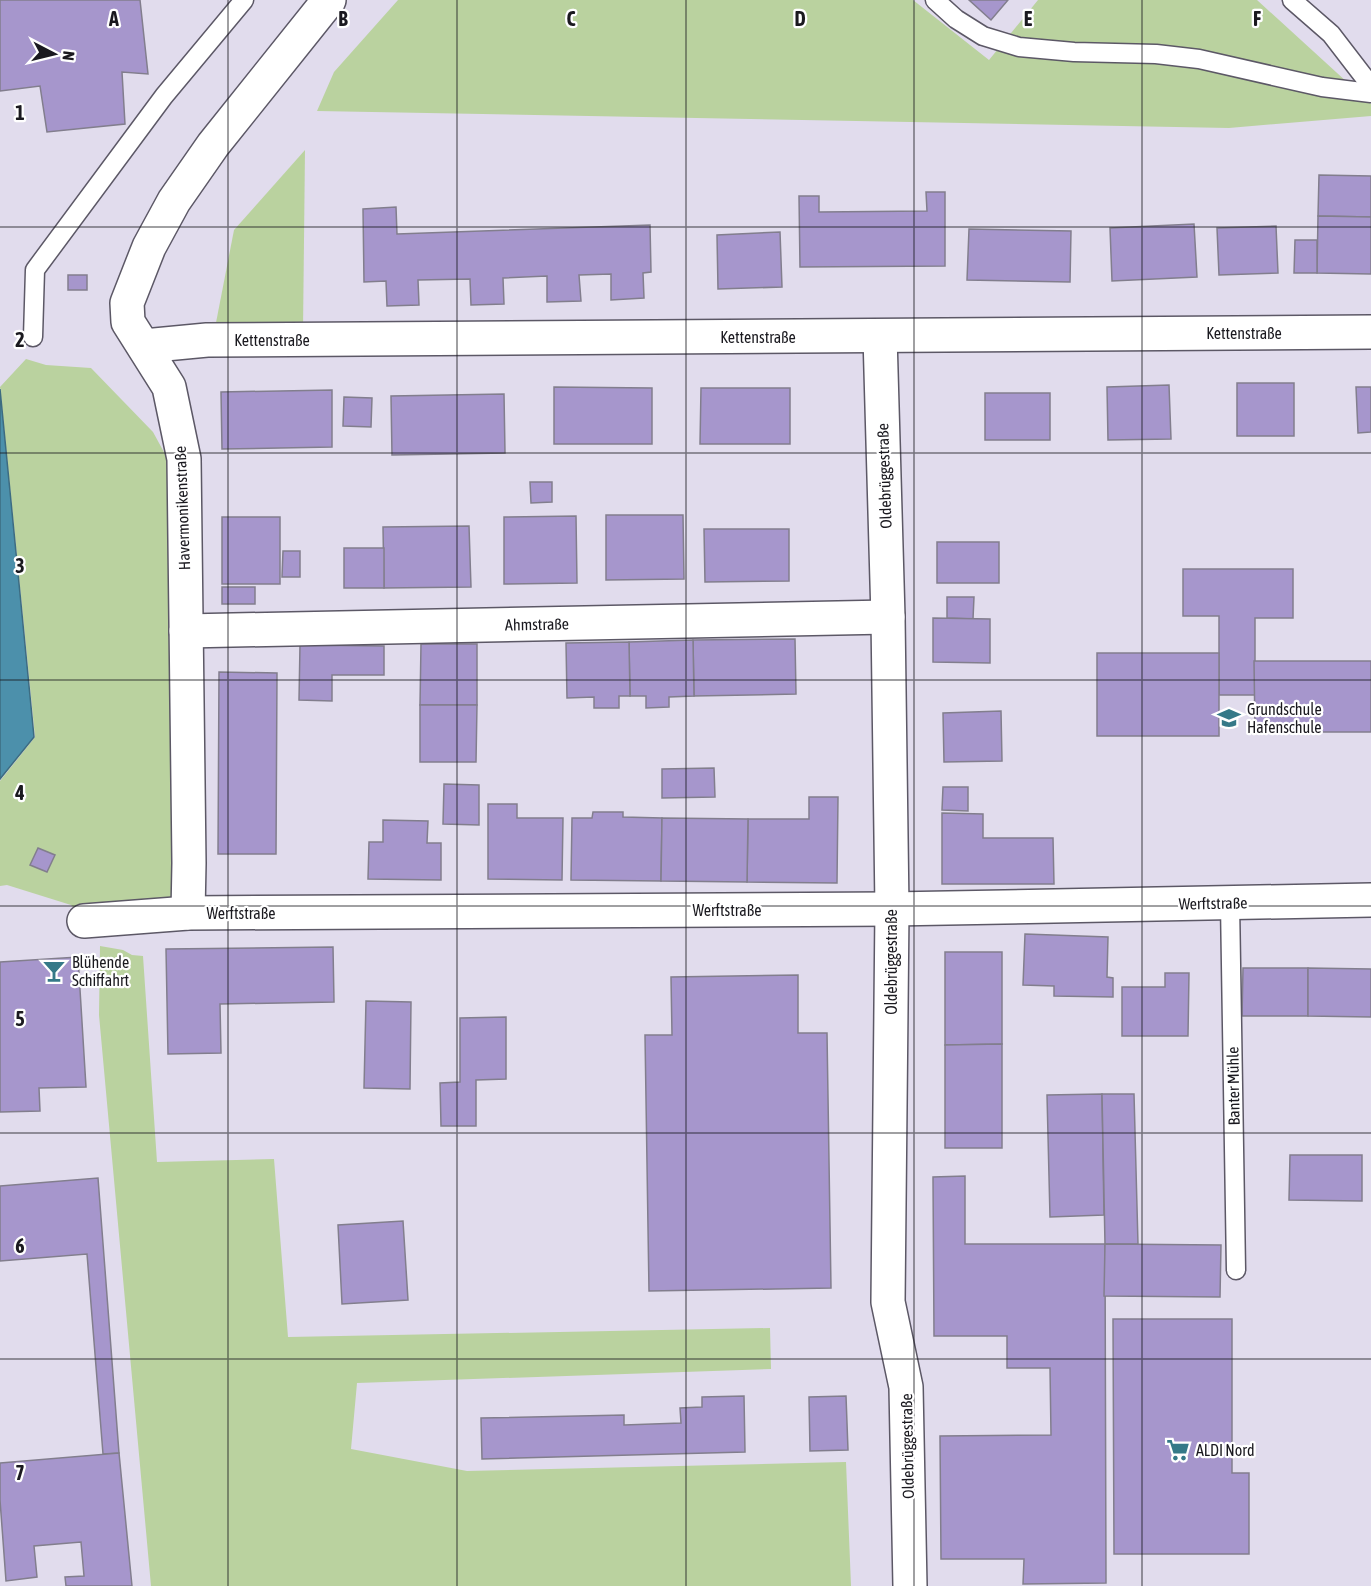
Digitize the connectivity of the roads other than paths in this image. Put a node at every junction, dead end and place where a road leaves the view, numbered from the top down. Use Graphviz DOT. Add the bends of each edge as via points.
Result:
graph roads {
  1 [pos="244,0"];
  2 [pos="329,0"];
  3 [pos="935,0"];
  4 [pos="1292,0"];
  5 [pos="1371,86"];
  6 [pos="1371,93"];
  7 [pos="1371,332"];
  8 [pos="880,336"];
  9 [pos="33,337"];
  10 [pos="144,346"];
  11 [pos="888,617"];
  12 [pos="186,631"];
  13 [pos="1371,900"];
  14 [pos="1230,903"];
  15 [pos="892,909"];
  16 [pos="188,913"];
  17 [pos="84,921"];
  18 [pos="1236,1270"];
  19 [pos="910,1586"];
  1 -- 9 [label="lane" via="164,96 35,270"];
  2 -- 10 [label="street, Havermonikenstraße" via="213,145 174,201 149,247 127,303 128,322"];
  3 -- 6 [label="lane" via="983,36 1019,47 1199,59 1322,87"];
  4 -- 5 [label="lane" via="1331,34"];
  7 -- 8 [label="street, Kettenstraße"];
  8 -- 10 [label="street, Kettenstraße" via="207,340"];
  8 -- 11 [label="street, Oldebrüggestraße"];
  10 -- 12 [label="street, Havermonikenstraße" via="170,387 184,459"];
  11 -- 12 [label="street, Ahmstraße"];
  11 -- 15 [label="street, Oldebrüggestraße"];
  12 -- 16 [label="street, Havermonikenstraße"];
  13 -- 14 [label="street, Werftstraße"];
  14 -- 15 [label="street, Werftstraße"];
  14 -- 18 [label="lane, Banter Mühle"];
  15 -- 16 [label="street, Werftstraße"];
  15 -- 19 [label="street, Oldebrüggestraße" via="888,1302 906,1387"];
  16 -- 17 [label="street, Werftstraße"];
}
